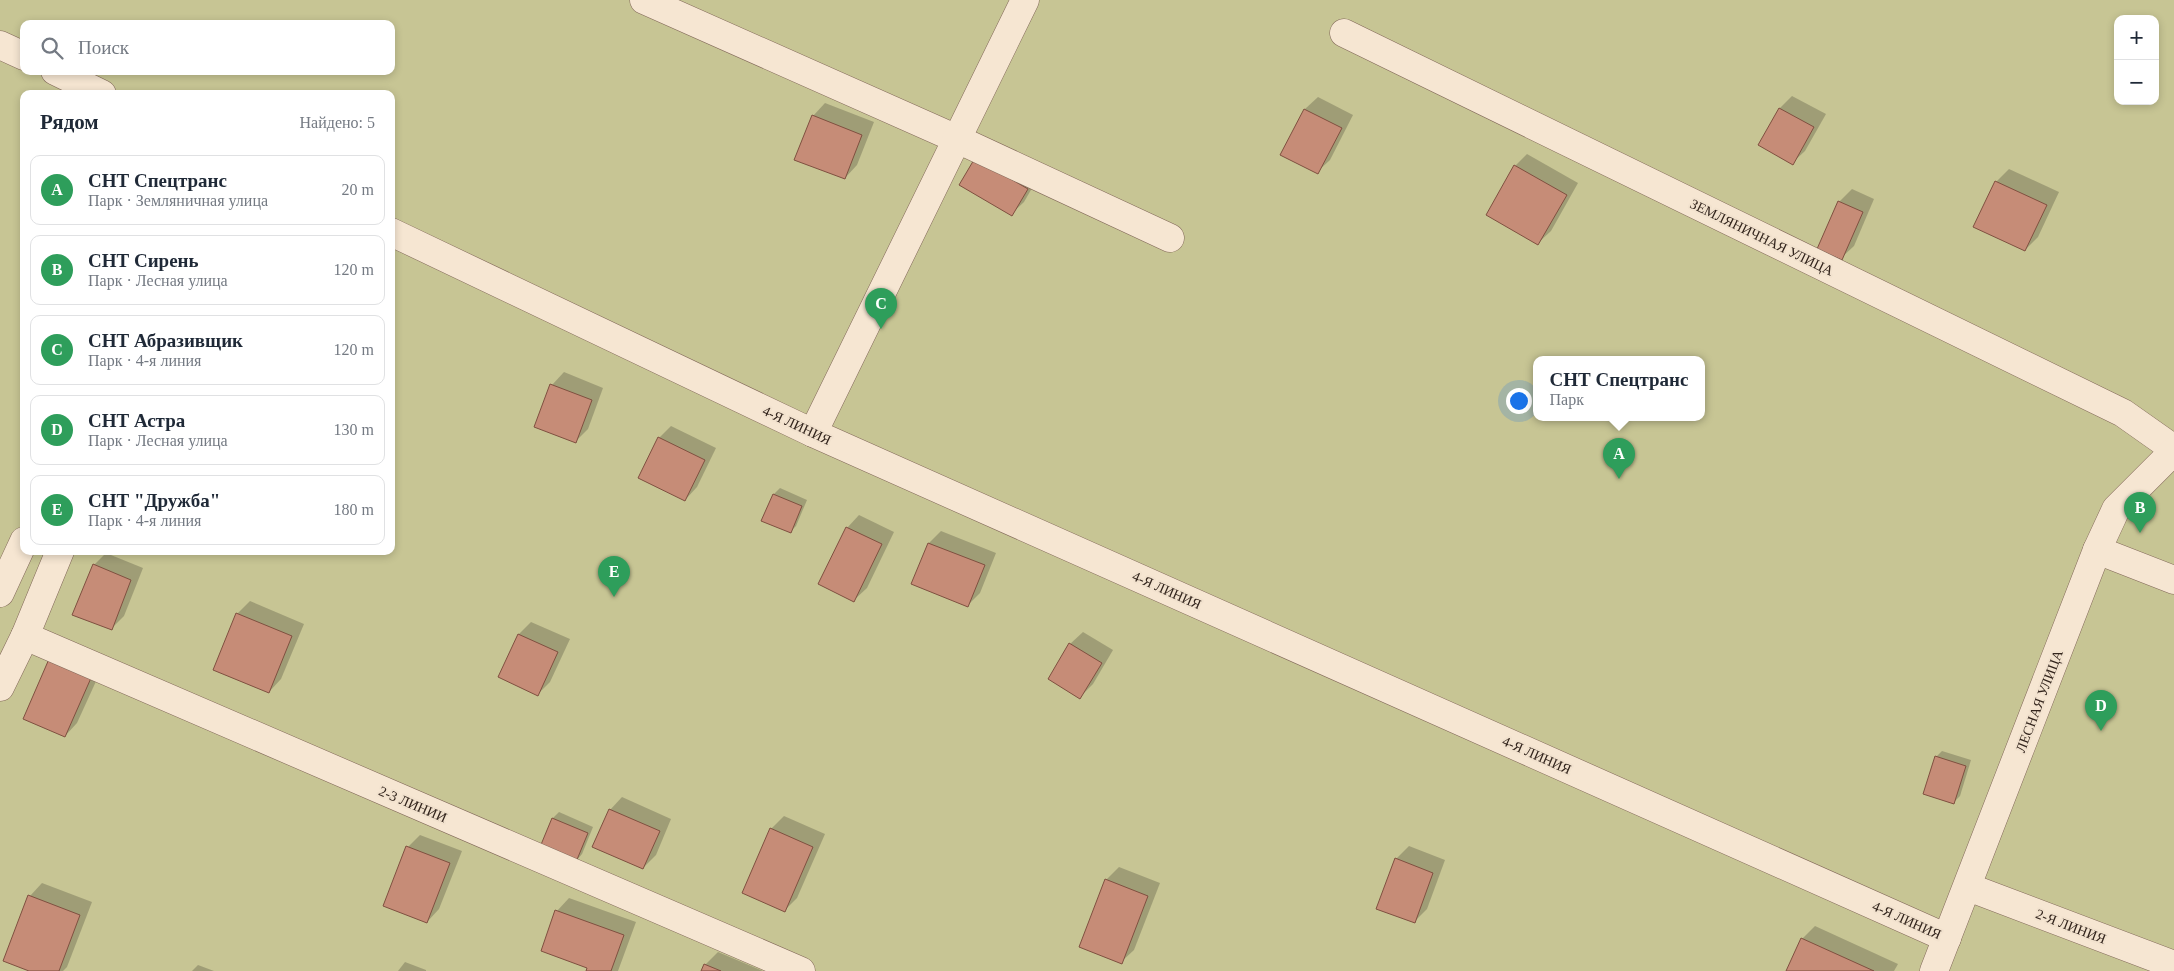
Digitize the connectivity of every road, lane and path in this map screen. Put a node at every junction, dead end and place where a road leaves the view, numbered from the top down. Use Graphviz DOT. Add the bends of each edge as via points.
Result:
graph roads {
  1 [pos="644,0"];
  2 [pos="1025,0"];
  3 [pos="1344,33"];
  4 [pos="0,45"];
  5 [pos="20,54"];
  6 [pos="63,75"];
  7 [pos="94,90"];
  8 [pos="957,139"];
  9 [pos="395,234"];
  10 [pos="1170,238"];
  11 [pos="813,433"];
  12 [pos="2174,450"];
  13 [pos="20,550"];
  14 [pos="2097,550"];
  15 [pos="58,555"];
  16 [pos="2174,580"];
  17 [pos="0,593"];
  18 [pos="24,636"];
  19 [pos="0,687"];
  20 [pos="1968,887"];
  21 [pos="1947,938"];
  22 [pos="2174,965"];
  23 [pos="801,971"];
  24 [pos="1934,971"];
  1 -- 8 [label="street"];
  2 -- 8 [label="street"];
  3 -- 12 [label="street, ЗЕМЛЯНИЧНАЯ УЛИЦА" via="2123,413"];
  4 -- 5 [label="street"];
  6 -- 7 [label="street"];
  8 -- 10 [label="street"];
  8 -- 11 [label="street"];
  9 -- 11 [label="street, 4-Я ЛИНИЯ"];
  11 -- 21 [label="street, 4-Я ЛИНИЯ"];
  12 -- 14 [label="street, ЛЕСНАЯ УЛИЦА" via="2116,509"];
  13 -- 17 [label="street"];
  14 -- 16 [label="street"];
  14 -- 20 [label="street, ЛЕСНАЯ УЛИЦА"];
  15 -- 18 [label="street"];
  18 -- 19 [label="street"];
  18 -- 23 [label="street, 2-3 ЛИНИИ"];
  20 -- 21 [label="street, ЛЕСНАЯ УЛИЦА"];
  20 -- 22 [label="street, 2-Я ЛИНИЯ"];
  21 -- 24 [label="street, ЛЕСНАЯ УЛИЦА"];
}
